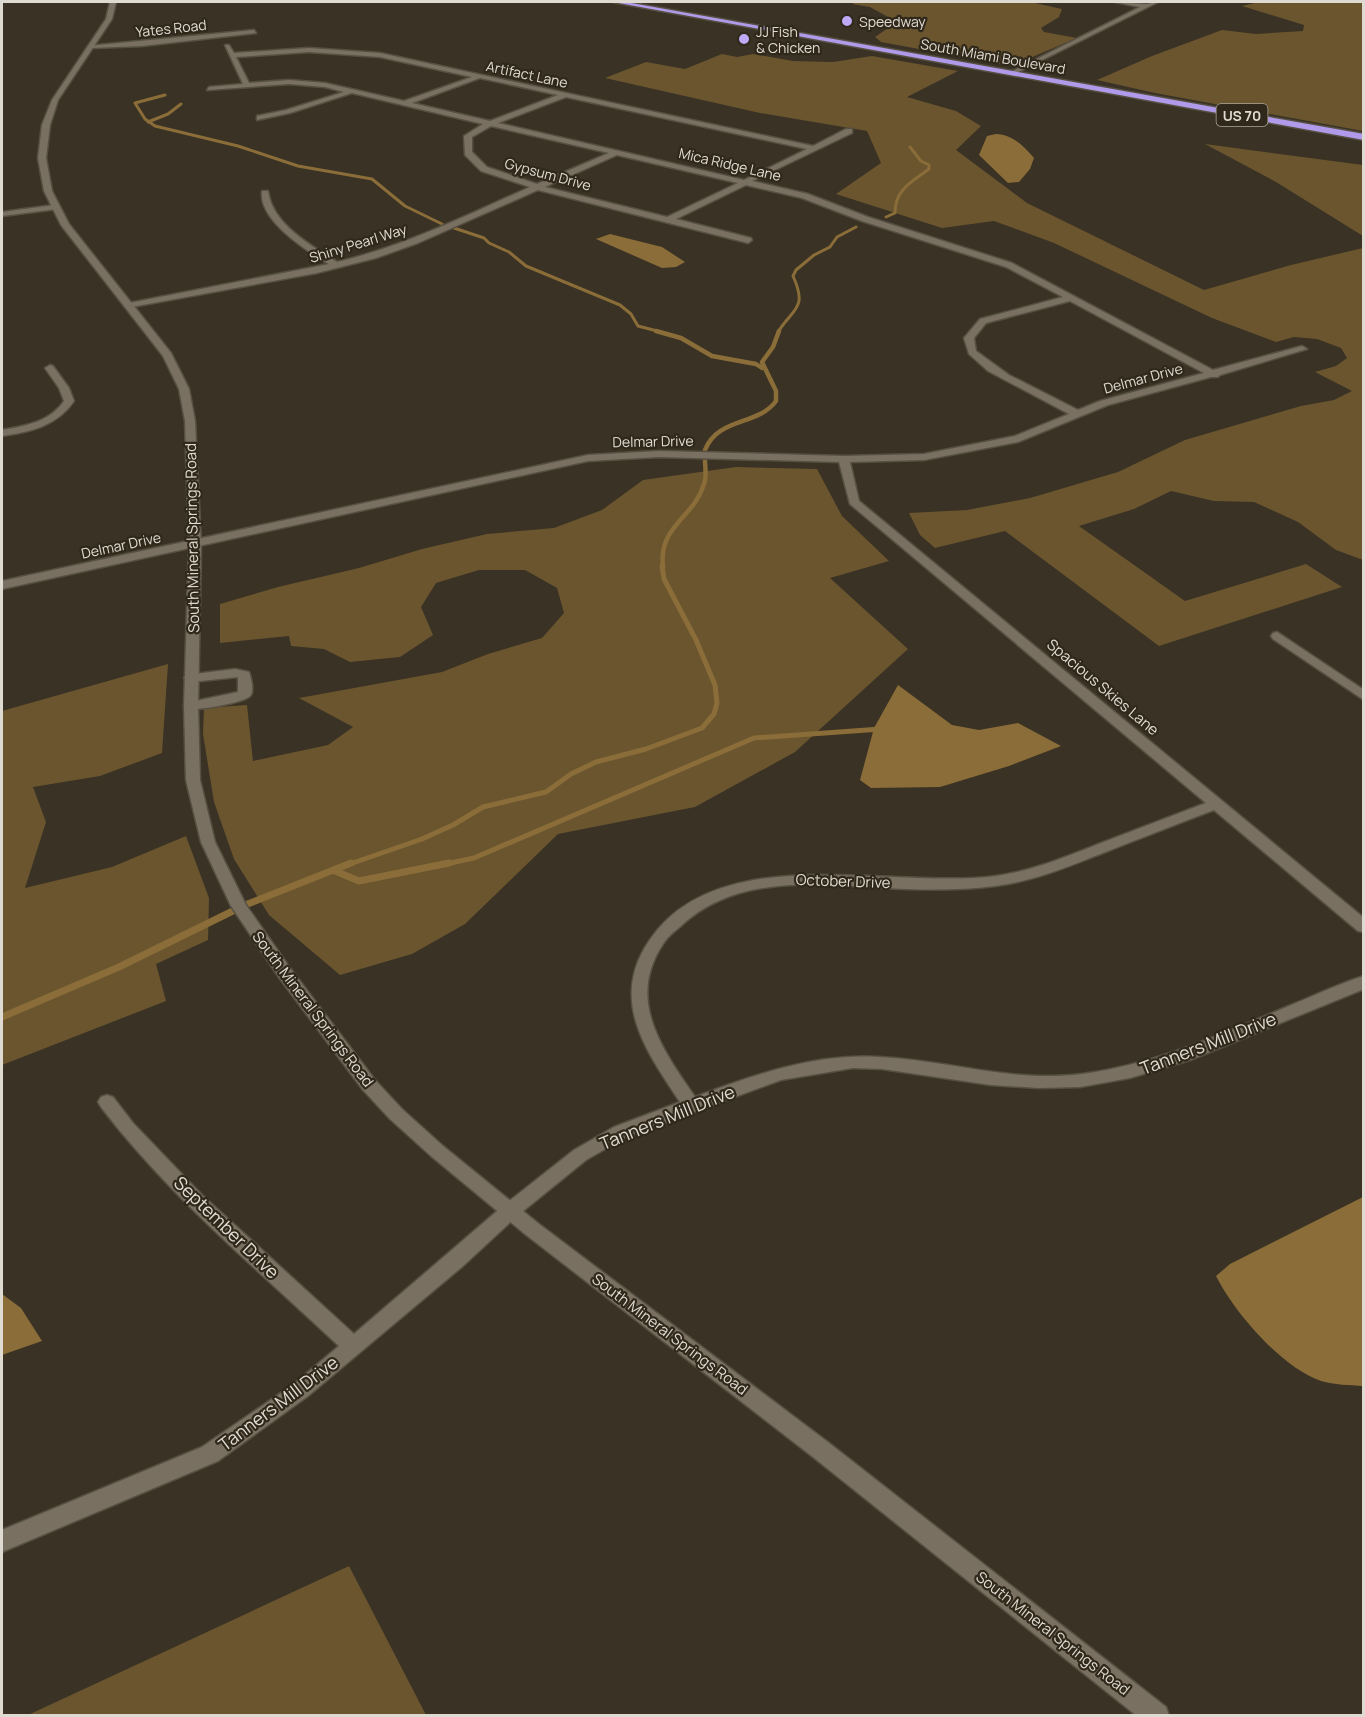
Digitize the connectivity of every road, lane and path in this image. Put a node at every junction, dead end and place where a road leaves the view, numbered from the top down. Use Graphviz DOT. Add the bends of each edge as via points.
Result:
graph roads {
  1 [pos="113,2"];
  2 [pos="617,2"];
  3 [pos="1118,2"];
  4 [pos="1155,2"];
  5 [pos="1146,6"];
  6 [pos="254,32"];
  7 [pos="222,35"];
  8 [pos="90,46"];
  9 [pos="232,55"];
  10 [pos="1012,73"];
  11 [pos="480,76"];
  12 [pos="246,84"];
  13 [pos="209,89"];
  14 [pos="353,91"];
  15 [pos="565,95"];
  16 [pos="405,103"];
  17 [pos="260,118"];
  18 [pos="490,123"];
  19 [pos="849,131"];
  20 [pos="1364,137"];
  21 [pos="814,148"];
  22 [pos="616,152"];
  23 [pos="747,181"];
  24 [pos="537,187"];
  25 [pos="264,193"];
  26 [pos="54,207"];
  27 [pos="2,214"];
  28 [pos="670,219"];
  29 [pos="748,240"];
  30 [pos="337,266"];
  31 [pos="1072,298"];
  32 [pos="129,306"];
  33 [pos="1302,349"];
  34 [pos="50,368"];
  35 [pos="1215,375"];
  36 [pos="1078,414"];
  37 [pos="2,433"];
  38 [pos="844,459"];
  39 [pos="195,545"];
  40 [pos="2,585"];
  41 [pos="1277,636"];
  42 [pos="191,678"];
  43 [pos="1364,696"];
  44 [pos="191,706"];
  45 [pos="1217,804"];
  46 [pos="1364,927"];
  47 [pos="1364,982"];
  48 [pos="107,1102"];
  49 [pos="691,1105"];
  50 [pos="510,1211"];
  51 [pos="353,1346"];
  52 [pos="2,1541"];
  53 [pos="1157,1716"];
  1 -- 8 [label="street, South Mineral Springs Road" via="112,13"];
  2 -- 10 [label="highway, South Miami Boulevard / US 70"];
  3 -- 5 [label="street"];
  4 -- 5 [label="street"];
  5 -- 10 [label="street"];
  6 -- 7 [label="street, Yates Road"];
  7 -- 8 [label="street, Yates Road"];
  7 -- 9 [label="street"];
  8 -- 26 [label="street, South Mineral Springs Road" via="59,93 46,125 42,158"];
  9 -- 11 [label="street, Artifact Lane" via="309,50 359,52"];
  9 -- 12 [label="street"];
  10 -- 20 [label="highway, South Miami Boulevard / US 70"];
  11 -- 15 [label="street, Artifact Lane"];
  11 -- 16 [label="street"];
  12 -- 13 [label="street, Mica Ridge Lane"];
  12 -- 14 [label="street, Mica Ridge Lane" via="305,82"];
  14 -- 16 [label="street, Mica Ridge Lane"];
  14 -- 17 [label="street"];
  15 -- 18 [label="street, Gypsum Drive"];
  15 -- 21 [label="street, Artifact Lane"];
  16 -- 18 [label="street, Mica Ridge Lane"];
  18 -- 22 [label="street, Mica Ridge Lane"];
  18 -- 24 [label="street, Gypsum Drive" via="468,136 468,153 498,175"];
  19 -- 21 [label="street"];
  21 -- 23 [label="street"];
  22 -- 23 [label="street, Mica Ridge Lane"];
  22 -- 24 [label="street, Shiny Pearl Way"];
  23 -- 28 [label="street"];
  23 -- 31 [label="street, Mica Ridge Lane" via="805,196 1009,265"];
  24 -- 28 [label="street, Gypsum Drive"];
  24 -- 30 [label="street, Shiny Pearl Way" via="415,240"];
  25 -- 30 [label="street" via="268,208 282,224"];
  26 -- 27 [label="street"];
  26 -- 32 [label="street, South Mineral Springs Road"];
  28 -- 29 [label="street, Gypsum Drive"];
  30 -- 32 [label="street, Shiny Pearl Way"];
  31 -- 35 [label="street, Mica Ridge Lane"];
  31 -- 36 [label="street" via="993,317 983,321 969,338 972,351 989,365"];
  32 -- 39 [label="street, South Mineral Springs Road" via="168,355 184,389 191,428"];
  33 -- 35 [label="street, Delmar Drive"];
  34 -- 37 [label="street" via="69,401 63,412 43,423"];
  35 -- 36 [label="street, Delmar Drive" via="1104,403"];
  36 -- 38 [label="street, Delmar Drive" via="1018,439 975,449 924,457"];
  38 -- 39 [label="street, Delmar Drive" via="659,454 588,458"];
  38 -- 45 [label="street, Spacious Skies Lane" via="854,502"];
  39 -- 40 [label="street, Delmar Drive"];
  39 -- 42 [label="street, South Mineral Springs Road"];
  41 -- 43 [label="street"];
  42 -- 44 [label="street, South Mineral Springs Road"];
  42 -- 44 [label="street" via="244,675 245,694"];
  44 -- 50 [label="street, South Mineral Springs Road" via="197,802 208,842 239,906 369,1085 437,1151"];
  45 -- 46 [label="street, Spacious Skies Lane"];
  45 -- 49 [label="street, October Drive" via="1044,870 997,881 941,885 782,880 732,890 696,905 673,921 655,942 638,982 637,1000 647,1038"];
  47 -- 49 [label="street, Tanners Mill Drive" via="1184,1056 1130,1072 1080,1081 1039,1082 853,1062 780,1074"];
  48 -- 51 [label="street, September Drive" via="195,1200"];
  49 -- 50 [label="street, Tanners Mill Drive" via="620,1132 580,1155"];
  50 -- 51 [label="street, Tanners Mill Drive"];
  50 -- 53 [label="street, South Mineral Springs Road"];
  51 -- 52 [label="street, Tanners Mill Drive" via="301,1390 210,1454"];
}
